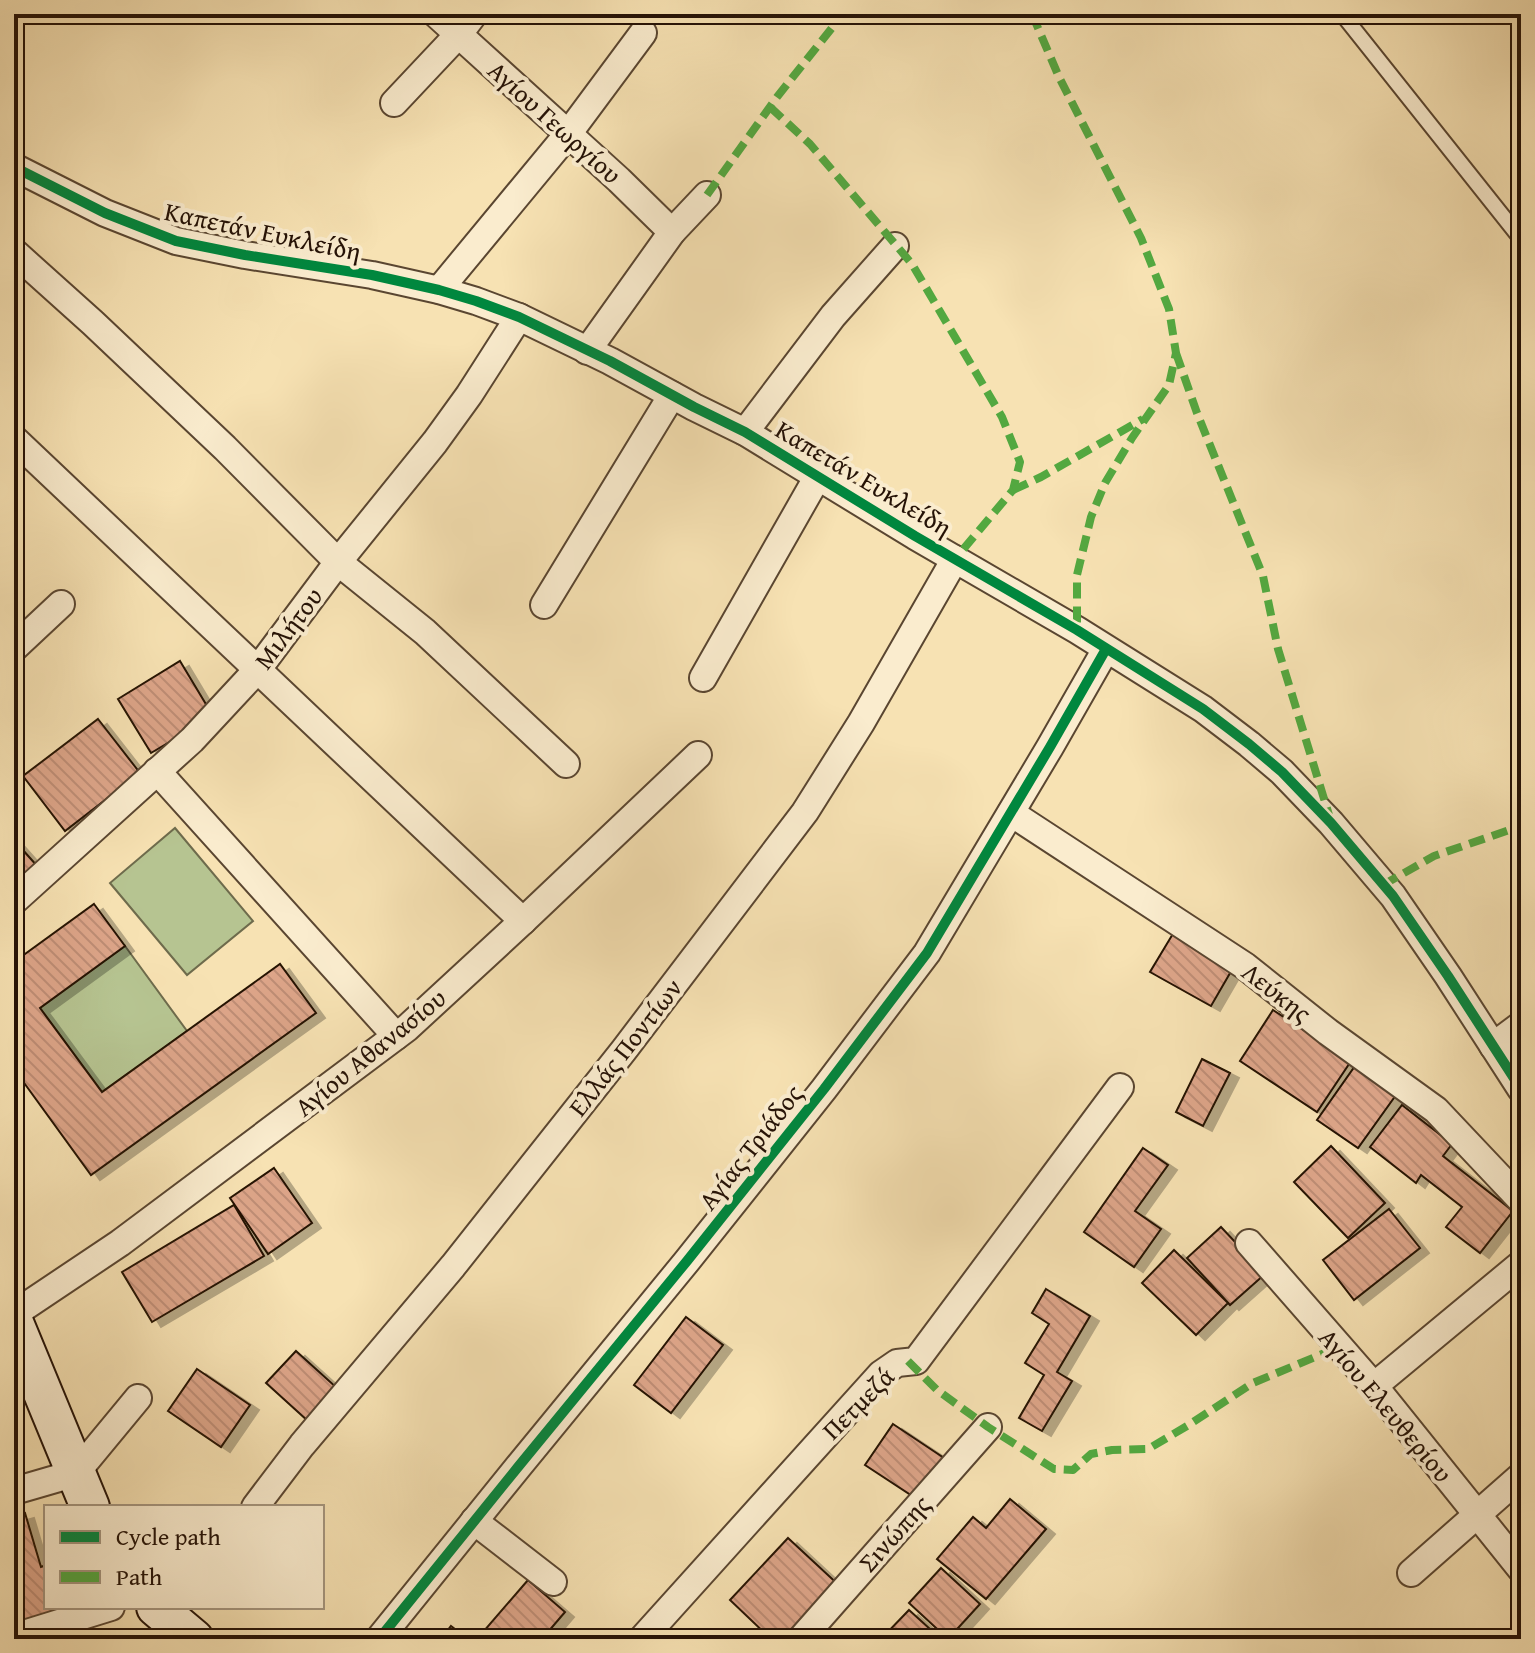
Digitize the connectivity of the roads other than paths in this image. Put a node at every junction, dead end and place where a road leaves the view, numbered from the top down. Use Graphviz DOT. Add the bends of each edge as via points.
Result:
graph roads {
  1 [pos="436,14"];
  2 [pos="1342,14"];
  3 [pos="466,24"];
  4 [pos="643,33"];
  5 [pos="394,103"];
  6 [pos="568,134"];
  7 [pos="14,167"];
  8 [pos="707,195"];
  9 [pos="672,232"];
  10 [pos="1521,239"];
  11 [pos="895,246"];
  12 [pos="14,252"];
  13 [pos="439,290"];
  14 [pos="519,317"];
  15 [pos="587,351"];
  16 [pos="672,395"];
  17 [pos="745,432"];
  18 [pos="14,439"];
  19 [pos="818,476"];
  20 [pos="955,559"];
  21 [pos="338,562"];
  22 [pos="61,604"];
  23 [pos="544,605"];
  24 [pos="14,648"];
  25 [pos="1106,649"];
  26 [pos="258,669"];
  27 [pos="703,678"];
  28 [pos="698,755"];
  29 [pos="566,764"];
  30 [pos="157,771"];
  31 [pos="1011,813"];
  32 [pos="14,901"];
  33 [pos="523,921"];
  34 [pos="1521,1025"];
  35 [pos="396,1036"];
  36 [pos="1493,1046"];
  37 [pos="1120,1087"];
  38 [pos="1521,1089"];
  39 [pos="1521,1200"];
  40 [pos="1249,1243"];
  41 [pos="1521,1264"];
  42 [pos="14,1314"];
  43 [pos="14,1323"];
  44 [pos="1374,1386"];
  45 [pos="138,1398"];
  46 [pos="988,1427"];
  47 [pos="1521,1476"];
  48 [pos="83,1490"];
  49 [pos="14,1491"];
  50 [pos="257,1505"];
  51 [pos="1477,1515"];
  52 [pos="474,1521"];
  53 [pos="1521,1569"];
  54 [pos="1411,1573"];
  55 [pos="553,1582"];
  56 [pos="105,1609"];
  57 [pos="14,1637"];
  58 [pos="379,1639"];
  59 [pos="642,1639"];
  60 [pos="801,1639"];
  1 -- 3 [label="street, Αγίου Γεωργίου"];
  2 -- 10 [label="lane"];
  3 -- 5 [label="street"];
  3 -- 6 [label="street, Αγίου Γεωργίου"];
  4 -- 6 [label="street"];
  6 -- 9 [label="street, Αγίου Γεωργίου"];
  6 -- 13 [label="street"];
  7 -- 13 [label="street, Καπετάν Ευκλείδη" via="105,213 176,241"];
  8 -- 9 [label="street"];
  9 -- 15 [label="street"];
  11 -- 17 [label="street" via="833,316"];
  12 -- 21 [label="street" via="225,448"];
  13 -- 14 [label="street, Καπετάν Ευκλείδη"];
  14 -- 15 [label="street, Καπετάν Ευκλείδη"];
  14 -- 21 [label="street, Μιλήτου" via="435,442"];
  15 -- 16 [label="street, Καπετάν Ευκλείδη"];
  16 -- 17 [label="street, Καπετάν Ευκλείδη"];
  16 -- 23 [label="street"];
  17 -- 19 [label="street, Καπετάν Ευκλείδη"];
  18 -- 26 [label="street"];
  19 -- 20 [label="street, Καπετάν Ευκλείδη"];
  19 -- 27 [label="street"];
  20 -- 25 [label="street, Καπετάν Ευκλείδη"];
  20 -- 50 [label="street, Ελλάς Ποντίων" via="805,812 463,1254"];
  21 -- 26 [label="street, Μιλήτου"];
  21 -- 29 [label="street" via="425,632"];
  22 -- 24 [label="street"];
  25 -- 31 [label="street, Αγίας Τριάδος"];
  25 -- 36 [label="street, Καπετάν Ευκλείδη" via="1203,709 1282,772 1393,896"];
  26 -- 30 [label="street, Μιλήτου"];
  26 -- 33 [label="street"];
  28 -- 33 [label="street, Αγίου Αθανασίου"];
  30 -- 32 [label="street, Μιλήτου"];
  30 -- 35 [label="street"];
  31 -- 39 [label="street, Λεύκης" via="1245,966 1436,1110"];
  31 -- 52 [label="street, Αγίας Τριάδος" via="927,953 843,1064"];
  33 -- 35 [label="street, Αγίου Αθανασίου"];
  34 -- 36 [label="street"];
  35 -- 42 [label="street, Αγίου Αθανασίου" via="120,1243"];
  36 -- 38 [label="street, Καπετάν Ευκλείδη"];
  37 -- 59 [label="street, Πετμεζά" via="916,1361 897,1363 881,1374"];
  40 -- 44 [label="street, Αγίου Ελευθερίου"];
  41 -- 44 [label="street"];
  43 -- 48 [label="main road"];
  44 -- 51 [label="street, Αγίου Ελευθερίου"];
  45 -- 48 [label="street"];
  46 -- 60 [label="street, Σινώπης"];
  47 -- 51 [label="street"];
  48 -- 49 [label="street"];
  51 -- 53 [label="street, Αγίου Ελευθερίου"];
  51 -- 54 [label="street"];
  52 -- 55 [label="street"];
  52 -- 58 [label="street, Αγίας Τριάδος"];
  56 -- 57 [label="street"];
}
